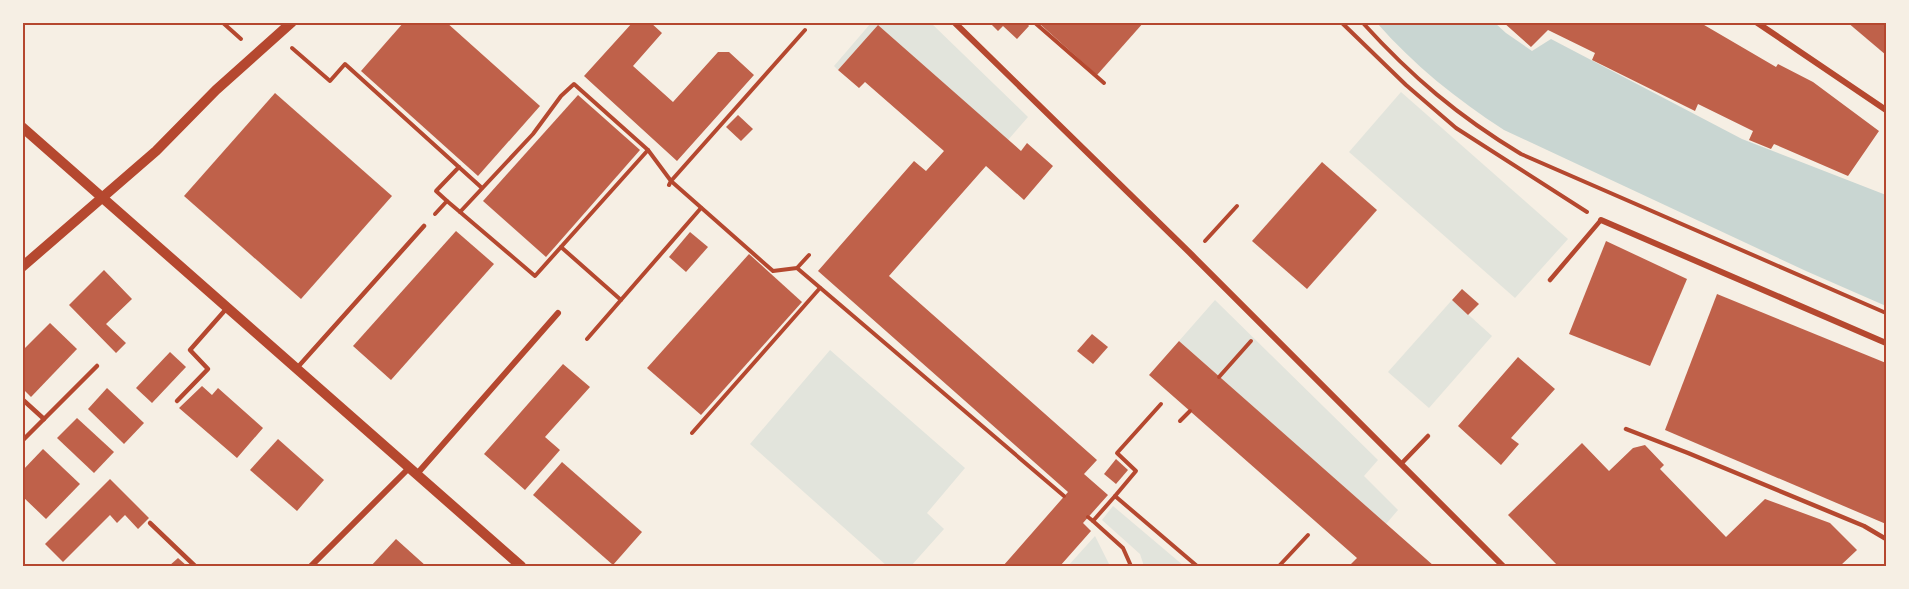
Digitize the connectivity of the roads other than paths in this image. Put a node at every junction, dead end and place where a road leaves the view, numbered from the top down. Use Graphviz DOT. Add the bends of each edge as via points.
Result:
graph roads {
  1 [pos="292,22"];
  2 [pos="954,22"];
  3 [pos="1756,22"];
  4 [pos="1886,110"];
  5 [pos="22,127"];
  6 [pos="102,197"];
  7 [pos="1601,220"];
  8 [pos="424,226"];
  9 [pos="22,267"];
  10 [pos="1550,280"];
  11 [pos="228,308"];
  12 [pos="558,313"];
  13 [pos="1887,343"];
  14 [pos="97,366"];
  15 [pos="297,368"];
  16 [pos="22,399"];
  17 [pos="177,401"];
  18 [pos="44,419"];
  19 [pos="1626,429"];
  20 [pos="1428,436"];
  21 [pos="22,441"];
  22 [pos="1401,464"];
  23 [pos="413,471"];
  24 [pos="150,523"];
  25 [pos="1887,539"];
  26 [pos="195,567"];
  27 [pos="312,567"];
  28 [pos="521,567"];
  29 [pos="1503,567"];
  1 -- 6 [label="street"];
  2 -- 22 [label="street"];
  3 -- 4 [label="street"];
  5 -- 6 [label="street"];
  6 -- 9 [label="street"];
  6 -- 11 [label="street"];
  7 -- 10 [label="lane"];
  7 -- 13 [label="street"];
  8 -- 15 [label="lane"];
  11 -- 15 [label="street"];
  11 -- 17 [label="lane" via="190,350 208,369"];
  12 -- 23 [label="street"];
  14 -- 18 [label="lane"];
  15 -- 23 [label="street"];
  16 -- 18 [label="lane"];
  18 -- 21 [label="lane"];
  19 -- 25 [label="lane"];
  20 -- 22 [label="lane"];
  22 -- 29 [label="street"];
  23 -- 27 [label="street"];
  23 -- 28 [label="street"];
  24 -- 26 [label="lane"];
}
